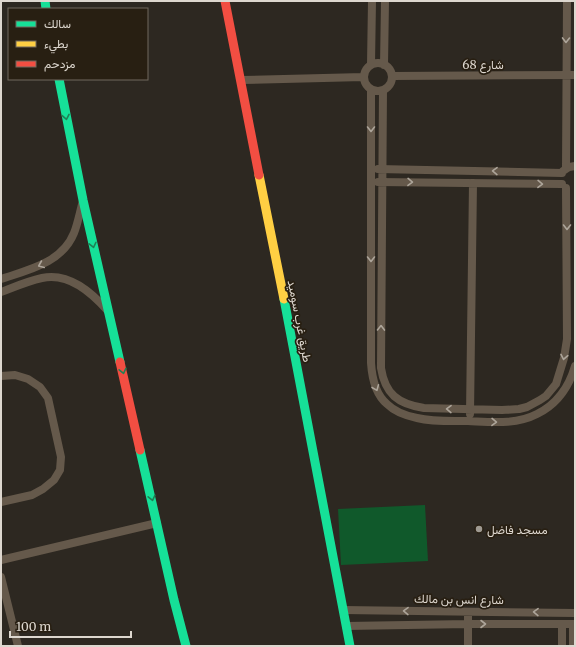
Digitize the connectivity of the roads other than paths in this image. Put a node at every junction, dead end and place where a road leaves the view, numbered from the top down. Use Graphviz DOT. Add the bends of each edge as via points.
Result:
graph roads {
  1 [pos="225,1"];
  2 [pos="372,1"];
  3 [pos="385,1"];
  4 [pos="567,1"];
  5 [pos="371,64"];
  6 [pos="384,65"];
  7 [pos="566,75"];
  8 [pos="575,75"];
  9 [pos="392,76"];
  10 [pos="363,77"];
  11 [pos="59,80"];
  12 [pos="241,80"];
  13 [pos="371,90"];
  14 [pos="384,90"];
  15 [pos="575,166"];
  16 [pos="371,169"];
  17 [pos="383,169"];
  18 [pos="564,170"];
  19 [pos="371,182"];
  20 [pos="383,182"];
  21 [pos="473,183"];
  22 [pos="568,187"];
  23 [pos="83,200"];
  24 [pos="1,279"];
  25 [pos="1,292"];
  26 [pos="109,313"];
  27 [pos="371,346"];
  28 [pos="381,346"];
  29 [pos="575,366"];
  30 [pos="1,376"];
  31 [pos="424,408"];
  32 [pos="470,409"];
  33 [pos="422,419"];
  34 [pos="470,421"];
  35 [pos="1,502"];
  36 [pos="158,523"];
  37 [pos="1,560"];
  38 [pos="1,577"];
  39 [pos="343,610"];
  40 [pos="5,611"];
  41 [pos="468,612"];
  42 [pos="572,613"];
  43 [pos="468,624"];
  44 [pos="570,624"];
  45 [pos="346,626"];
  46 [pos="18,646"];
  47 [pos="186,646"];
  48 [pos="350,646"];
  49 [pos="468,646"];
  50 [pos="562,646"];
  51 [pos="573,646"];
  1 -- 12 [label="street, طريق غرب سوميد"];
  2 -- 5 [label="street"];
  3 -- 6 [label="street"];
  4 -- 7 [label="street, one-way"];
  5 -- 6 [label="street"];
  5 -- 10 [label="street"];
  6 -- 9 [label="street" via="390,69"];
  7 -- 8 [label="street, شارع 68"];
  7 -- 9 [label="street, شارع 68"];
  7 -- 18 [label="street"];
  9 -- 14 [label="street" via="391,83"];
  10 -- 12 [label="street"];
  10 -- 13 [label="street" via="365,85"];
  11 -- 23 [label="street, one-way"];
  12 -- 39 [label="street, طريق غرب سوميد"];
  13 -- 14 [label="street"];
  13 -- 16 [label="street, one-way"];
  14 -- 17 [label="street"];
  15 -- 18 [label="street"];
  16 -- 17 [label="street"];
  16 -- 19 [label="street"];
  18 -- 17 [label="street, one-way"];
  17 -- 20 [label="street"];
  18 -- 22 [label="street" via="560,178"];
  19 -- 20 [label="street"];
  19 -- 27 [label="street, one-way"];
  20 -- 21 [label="street, one-way"];
  28 -- 20 [label="street, one-way"];
  21 -- 22 [label="street, one-way"];
  21 -- 32 [label="street"];
  22 -- 32 [label="street, one-way" via="567,339 556,384 546,396 526,407 511,410"];
  23 -- 24 [label="street, one-way" via="74,234 61,253 41,265"];
  23 -- 26 [label="street, one-way"];
  25 -- 26 [label="street" via="43,277 57,277 84,288"];
  26 -- 36 [label="street, one-way"];
  27 -- 28 [label="street"];
  27 -- 33 [label="street, one-way" via="372,378 381,399 402,414"];
  28 -- 31 [label="street" via="381,368 386,388 402,402"];
  34 -- 29 [label="street, one-way" via="512,422 536,415 551,406 562,393"];
  30 -- 35 [label="street" via="15,375 28,379 40,387 48,398 61,457 60,470 54,480 43,489 32,495"];
  32 -- 31 [label="street, one-way"];
  31 -- 33 [label="street"];
  32 -- 34 [label="street"];
  33 -- 34 [label="street"];
  36 -- 37 [label="street"];
  36 -- 47 [label="street"];
  38 -- 40 [label="street"];
  41 -- 39 [label="street, شارع انس بن مالك, one-way"];
  39 -- 45 [label="street, طريق غرب سوميد"];
  40 -- 46 [label="street"];
  42 -- 41 [label="street, شارع انس بن مالك, one-way"];
  41 -- 43 [label="street"];
  42 -- 44 [label="street"];
  43 -- 44 [label="street, شارع انس بن مالك, one-way"];
  43 -- 45 [label="street, شارع انس بن مالك"];
  43 -- 49 [label="street"];
  44 -- 50 [label="street"];
  44 -- 51 [label="street"];
  45 -- 48 [label="street, طريق غرب سوميد"];
}
